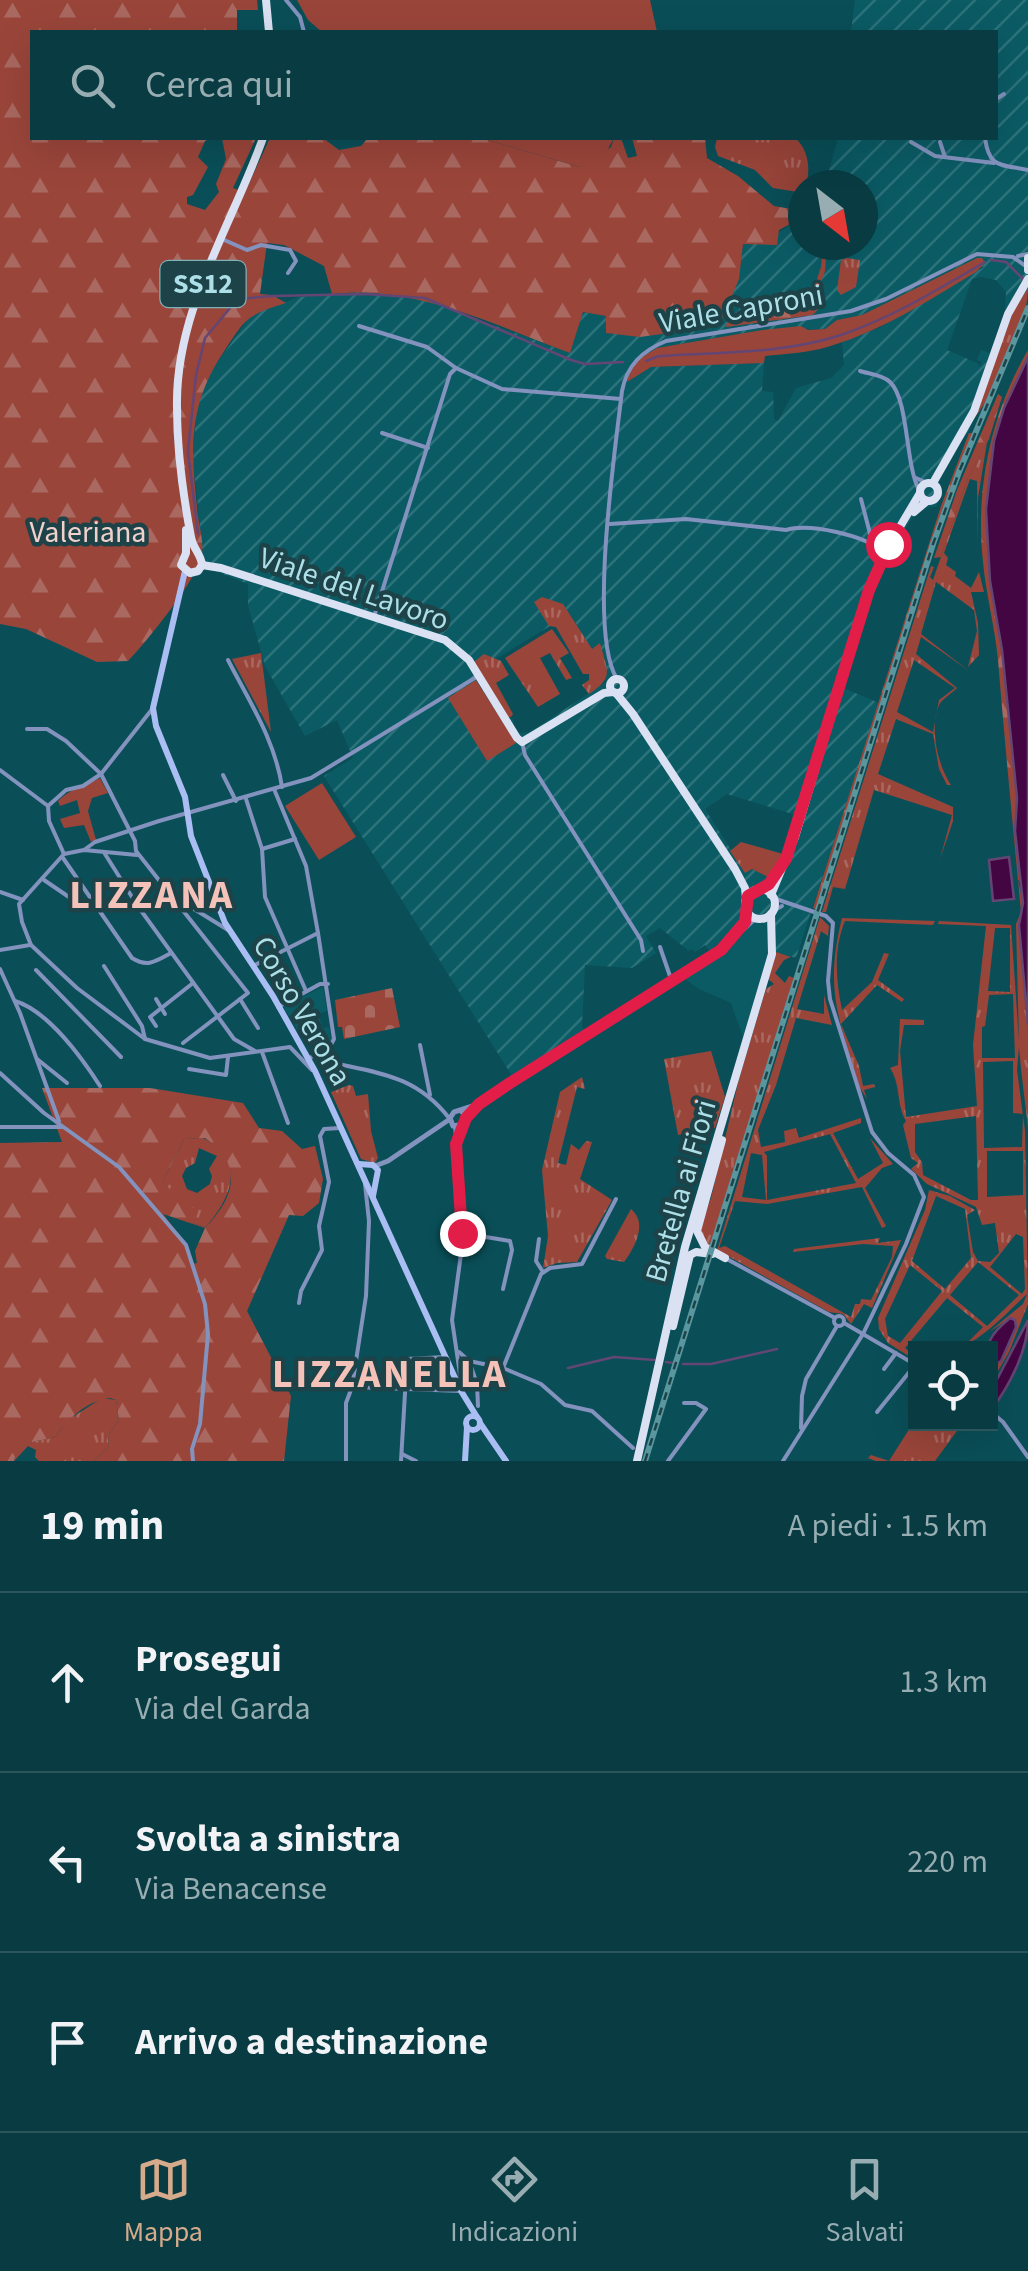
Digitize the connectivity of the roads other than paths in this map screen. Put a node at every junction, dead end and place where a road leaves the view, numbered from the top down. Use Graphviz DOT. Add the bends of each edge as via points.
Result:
graph roads {
  1 [pos="266,0"];
  2 [pos="286,0"];
  3 [pos="270,30"];
  4 [pos="303,30"];
  5 [pos="1004,94"];
  6 [pos="998,98"];
  7 [pos="263,140"];
  8 [pos="985,140"];
  9 [pos="910,142"];
  10 [pos="940,142"];
  11 [pos="945,157"];
  12 [pos="994,163"];
  13 [pos="1028,170"];
  14 [pos="222,240"];
  15 [pos="1028,256"];
  16 [pos="1014,257"];
  17 [pos="1028,268"];
  18 [pos="288,273"];
  19 [pos="1028,282"];
  20 [pos="358,326"];
  21 [pos="456,368"];
  22 [pos="860,372"];
  23 [pos="621,399"];
  24 [pos="382,433"];
  25 [pos="428,448"];
  26 [pos="913,474"];
  27 [pos="926,490"];
  28 [pos="861,499"];
  29 [pos="610,524"];
  30 [pos="890,543"];
  31 [pos="875,546"];
  32 [pos="190,552"];
  33 [pos="884,555"];
  34 [pos="202,565"];
  35 [pos="190,572"];
  36 [pos="374,616"];
  37 [pos="228,660"];
  38 [pos="478,676"];
  39 [pos="614,687"];
  40 [pos="151,719"];
  41 [pos="27,729"];
  42 [pos="519,740"];
  43 [pos="818,756"];
  44 [pos="0,770"];
  45 [pos="101,774"];
  46 [pos="223,775"];
  47 [pos="282,787"];
  48 [pos="274,789"];
  49 [pos="246,799"];
  50 [pos="236,801"];
  51 [pos="48,806"];
  52 [pos="188,814"];
  53 [pos="130,832"];
  54 [pos="295,839"];
  55 [pos="262,848"];
  56 [pos="84,850"];
  57 [pos="105,854"];
  58 [pos="63,856"];
  59 [pos="143,859"];
  60 [pos="734,869"];
  61 [pos="742,878"];
  62 [pos="44,880"];
  63 [pos="0,892"];
  64 [pos="766,893"];
  65 [pos="170,894"];
  66 [pos="746,898"];
  67 [pos="22,900"];
  68 [pos="792,906"];
  69 [pos="95,909"];
  70 [pos="747,911"];
  71 [pos="772,912"];
  72 [pos="758,918"];
  73 [pos="228,930"];
  74 [pos="318,933"];
  75 [pos="773,934"];
  76 [pos="737,935"];
  77 [pos="31,945"];
  78 [pos="660,948"];
  79 [pos="287,949"];
  80 [pos="0,950"];
  81 [pos="643,952"];
  82 [pos="171,953"];
  83 [pos="104,966"];
  84 [pos="252,966"];
  85 [pos="0,969"];
  86 [pos="36,970"];
  87 [pos="672,982"];
  88 [pos="193,984"];
  89 [pos="328,984"];
  90 [pos="77,988"];
  91 [pos="306,991"];
  92 [pos="240,998"];
  93 [pos="156,999"];
  94 [pos="15,1002"];
  95 [pos="68,1002"];
  96 [pos="278,1007"];
  97 [pos="161,1008"];
  98 [pos="166,1014"];
  99 [pos="217,1015"];
  100 [pos="156,1026"];
  101 [pos="258,1028"];
  102 [pos="145,1039"];
  103 [pos="182,1043"];
  104 [pos="420,1045"];
  105 [pos="260,1052"];
  106 [pos="318,1055"];
  107 [pos="121,1057"];
  108 [pos="228,1057"];
  109 [pos="308,1058"];
  110 [pos="37,1060"];
  111 [pos="189,1069"];
  112 [pos="314,1071"];
  113 [pos="0,1074"];
  114 [pos="736,1078"];
  115 [pos="68,1082"];
  116 [pos="100,1086"];
  117 [pos="430,1095"];
  118 [pos="464,1115"];
  119 [pos="452,1120"];
  120 [pos="59,1121"];
  121 [pos="288,1123"];
  122 [pos="0,1127"];
  123 [pos="67,1127"];
  124 [pos="342,1127"];
  125 [pos="369,1170"];
  126 [pos="366,1180"];
  127 [pos="373,1196"];
  128 [pos="616,1199"];
  129 [pos="462,1233"];
  130 [pos="539,1239"];
  131 [pos="725,1258"];
  132 [pos="543,1272"];
  133 [pos="503,1289"];
  134 [pos="299,1302"];
  135 [pos="835,1318"];
  136 [pos="844,1323"];
  137 [pos="837,1326"];
  138 [pos="863,1334"];
  139 [pos="456,1348"];
  140 [pos="896,1354"];
  141 [pos="445,1356"];
  142 [pos="469,1361"];
  143 [pos="908,1361"];
  144 [pos="660,1363"];
  145 [pos="504,1368"];
  146 [pos="884,1369"];
  147 [pos="908,1374"];
  148 [pos="462,1381"];
  149 [pos="352,1387"];
  150 [pos="405,1390"];
  151 [pos="461,1391"];
  152 [pos="684,1403"];
  153 [pos="478,1406"];
  154 [pos="877,1412"];
  155 [pos="998,1418"];
  156 [pos="473,1423"];
  157 [pos="801,1428"];
  158 [pos="633,1448"];
  159 [pos="402,1454"];
  160 [pos="1028,1457"];
  161 [pos="193,1461"];
  162 [pos="346,1461"];
  163 [pos="401,1461"];
  164 [pos="416,1461"];
  165 [pos="465,1461"];
  166 [pos="506,1461"];
  167 [pos="638,1461"];
  168 [pos="668,1461"];
  169 [pos="782,1461"];
  1 -- 3 [label="main road"];
  2 -- 4 [label="street"];
  5 -- 6 [label="street"];
  7 -- 14 [label="main road, SS12"];
  8 -- 12 [label="street"];
  9 -- 11 [label="street"];
  10 -- 11 [label="street"];
  11 -- 12 [label="street"];
  12 -- 13 [label="street"];
  14 -- 18 [label="street" via="247,250 290,250 296,261"];
  14 -- 32 [label="main road, SS12" via="190,316 179,368 176,408"];
  15 -- 16 [label="street, Viale Caproni"];
  15 -- 17 [label="main road"];
  16 -- 17 [label="street"];
  16 -- 23 [label="street, Viale Caproni" via="969,256 840,314 662,342 629,368"];
  19 -- 27 [label="main road" via="1008,316 977,405"];
  20 -- 21 [label="street" via="428,347"];
  21 -- 23 [label="street" via="502,389"];
  21 -- 25 [label="street"];
  22 -- 26 [label="street" via="894,387"];
  23 -- 29 [label="street, Viale Caproni"];
  24 -- 25 [label="street"];
  25 -- 36 [label="street"];
  26 -- 27 [label="street"];
  26 -- 27 [label="street"];
  27 -- 30 [label="main road"];
  27 -- 43 [label="main road" via="876,578"];
  28 -- 31 [label="street"];
  29 -- 31 [label="street" via="686,519 801,526"];
  29 -- 39 [label="street, Viale Caproni" via="602,618"];
  30 -- 31 [label="street"];
  30 -- 33 [label="main road"];
  31 -- 33 [label="street"];
  32 -- 34 [label="main road, SS12"];
  32 -- 35 [label="main road, SS12" via="180,562"];
  33 -- 43 [label="main road"];
  34 -- 35 [label="main road"];
  34 -- 36 [label="main road, Viale del Lavoro"];
  35 -- 40 [label="main road, Corso Verona / SS12"];
  36 -- 38 [label="main road, Viale del Lavoro" via="446,640"];
  37 -- 47 [label="street" via="270,741"];
  38 -- 42 [label="main road, Viale del Lavoro"];
  38 -- 47 [label="street" via="340,762"];
  39 -- 42 [label="main road"];
  39 -- 60 [label="main road"];
  40 -- 45 [label="street"];
  40 -- 52 [label="main road, Corso Verona / SS12"];
  41 -- 45 [label="street" via="48,729"];
  42 -- 81 [label="street"];
  43 -- 64 [label="main road, Bretella ai Fiori" via="795,837"];
  44 -- 51 [label="street"];
  45 -- 51 [label="street"];
  45 -- 53 [label="street"];
  46 -- 50 [label="street"];
  47 -- 48 [label="street"];
  48 -- 49 [label="street"];
  48 -- 54 [label="street"];
  49 -- 50 [label="street"];
  49 -- 55 [label="street"];
  50 -- 52 [label="street"];
  51 -- 58 [label="street"];
  52 -- 53 [label="street"];
  52 -- 73 [label="main road, Corso Verona / SS12"];
  53 -- 56 [label="street"];
  53 -- 59 [label="street"];
  54 -- 55 [label="street"];
  54 -- 74 [label="street"];
  55 -- 79 [label="street" via="265,896"];
  56 -- 57 [label="street"];
  56 -- 58 [label="street"];
  57 -- 59 [label="street"];
  57 -- 82 [label="street"];
  58 -- 62 [label="street"];
  58 -- 69 [label="street"];
  59 -- 65 [label="street"];
  60 -- 61 [label="main road"];
  60 -- 66 [label="main road"];
  61 -- 64 [label="main road"];
  62 -- 67 [label="street"];
  62 -- 69 [label="street"];
  63 -- 67 [label="street"];
  64 -- 66 [label="main road"];
  64 -- 68 [label="street"];
  64 -- 71 [label="main road, Bretella ai Fiori"];
  65 -- 73 [label="street"];
  65 -- 92 [label="street" via="248,993"];
  66 -- 70 [label="main road"];
  67 -- 77 [label="street" via="18,908"];
  68 -- 71 [label="street"];
  68 -- 138 [label="street" via="833,923 830,999 866,1116 879,1143 924,1191"];
  69 -- 82 [label="street" via="142,964"];
  70 -- 72 [label="main road"];
  70 -- 76 [label="street"];
  71 -- 72 [label="main road"];
  71 -- 75 [label="main road, Bretella ai Fiori"];
  72 -- 75 [label="main road"];
  72 -- 76 [label="street"];
  73 -- 84 [label="main road, Corso Verona / SS12"];
  74 -- 79 [label="street"];
  74 -- 89 [label="street"];
  75 -- 114 [label="main road, Bretella ai Fiori"];
  76 -- 87 [label="street"];
  77 -- 80 [label="street"];
  77 -- 90 [label="street"];
  78 -- 87 [label="street"];
  79 -- 84 [label="street"];
  79 -- 91 [label="street"];
  82 -- 88 [label="street"];
  83 -- 102 [label="street"];
  84 -- 96 [label="main road, Corso Verona / SS12"];
  85 -- 94 [label="street"];
  86 -- 95 [label="street"];
  87 -- 118 [label="street"];
  88 -- 97 [label="street"];
  88 -- 99 [label="street"];
  89 -- 91 [label="street"];
  89 -- 106 [label="street" via="334,1039"];
  90 -- 95 [label="street"];
  90 -- 102 [label="street"];
  91 -- 96 [label="street"];
  92 -- 99 [label="street"];
  92 -- 101 [label="street"];
  93 -- 97 [label="street"];
  94 -- 110 [label="street"];
  94 -- 116 [label="street" via="68,1043"];
  95 -- 107 [label="street"];
  96 -- 109 [label="main road, Corso Verona / SS12"];
  97 -- 98 [label="street"];
  97 -- 100 [label="street" via="150,1017"];
  99 -- 103 [label="street"];
  99 -- 105 [label="street" via="237,1042"];
  102 -- 108 [label="street"];
  104 -- 117 [label="street"];
  105 -- 108 [label="street"];
  105 -- 112 [label="street" via="293,1048"];
  105 -- 121 [label="street"];
  106 -- 109 [label="street"];
  106 -- 117 [label="street"];
  108 -- 111 [label="street" via="226,1074"];
  109 -- 112 [label="main road, Corso Verona / SS12"];
  110 -- 115 [label="street"];
  110 -- 120 [label="street"];
  112 -- 124 [label="main road, Corso Verona / SS12"];
  113 -- 120 [label="street"];
  114 -- 131 [label="main road" via="697,1231 705,1247"];
  114 -- 144 [label="main road, Bretella ai Fiori" via="685,1247"];
  117 -- 119 [label="street"];
  118 -- 119 [label="street"];
  118 -- 119 [label="street"];
  119 -- 125 [label="street"];
  119 -- 129 [label="street"];
  120 -- 123 [label="street"];
  122 -- 123 [label="street"];
  123 -- 161 [label="street" via="120,1166 186,1245 208,1334"];
  124 -- 125 [label="main road, Corso Verona / SS12"];
  124 -- 134 [label="street" via="320,1136 329,1176 322,1245"];
  125 -- 126 [label="main road"];
  125 -- 127 [label="main road"];
  126 -- 127 [label="main road"];
  126 -- 149 [label="street" via="366,1296"];
  127 -- 141 [label="main road"];
  128 -- 132 [label="street" via="582,1264"];
  129 -- 133 [label="street" via="510,1241"];
  129 -- 139 [label="street" via="452,1320"];
  130 -- 132 [label="street" via="536,1261"];
  131 -- 135 [label="street"];
  131 -- 144 [label="main road" via="690,1255"];
  132 -- 145 [label="street"];
  135 -- 136 [label="street"];
  135 -- 137 [label="street"];
  136 -- 137 [label="street"];
  136 -- 138 [label="street"];
  137 -- 157 [label="street" via="806,1378"];
  138 -- 140 [label="street"];
  138 -- 157 [label="street"];
  139 -- 141 [label="street"];
  139 -- 142 [label="street"];
  139 -- 148 [label="street"];
  140 -- 143 [label="street"];
  140 -- 146 [label="street"];
  141 -- 150 [label="street" via="407,1358"];
  141 -- 151 [label="main road"];
  142 -- 145 [label="street"];
  142 -- 153 [label="street"];
  144 -- 167 [label="main road, Bretella ai Fiori"];
  145 -- 158 [label="street" via="541,1384 560,1402 592,1412"];
  147 -- 154 [label="street"];
  149 -- 150 [label="street"];
  149 -- 162 [label="street"];
  150 -- 151 [label="street"];
  150 -- 159 [label="street"];
  151 -- 156 [label="main road"];
  152 -- 168 [label="street" via="706,1409"];
  155 -- 160 [label="street"];
  156 -- 165 [label="main road"];
  156 -- 166 [label="main road"];
  157 -- 169 [label="street"];
  159 -- 163 [label="street"];
  159 -- 164 [label="street"];
}
